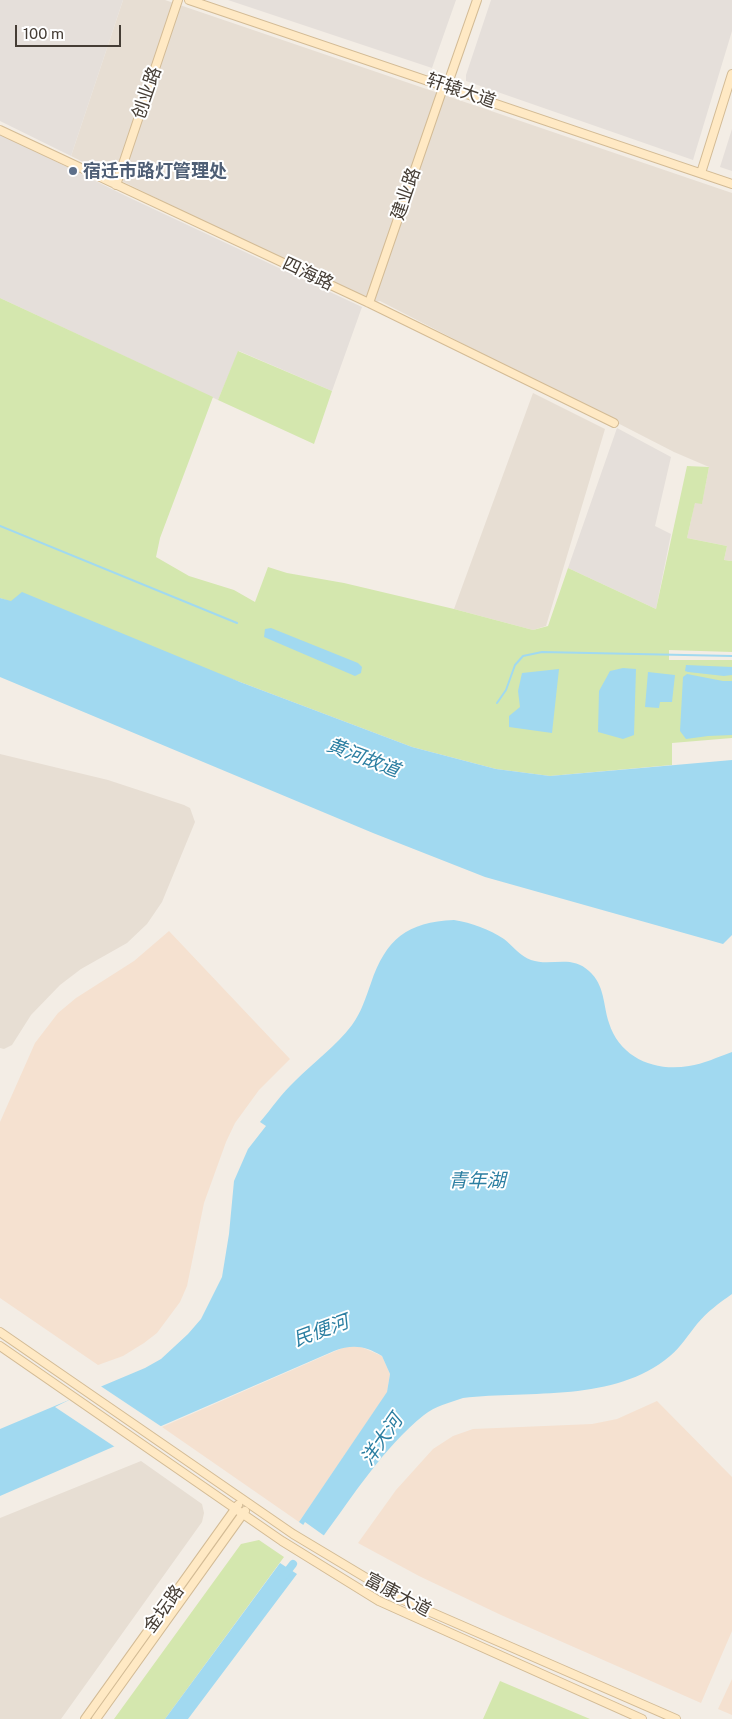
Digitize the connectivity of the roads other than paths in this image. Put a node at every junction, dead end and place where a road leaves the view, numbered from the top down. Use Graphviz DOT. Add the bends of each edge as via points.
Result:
graph roads {
  1 [pos="178,0"];
  2 [pos="189,0"];
  3 [pos="477,0"];
  4 [pos="732,74"];
  5 [pos="445,85"];
  6 [pos="0,130"];
  7 [pos="701,173"];
  8 [pos="732,184"];
  9 [pos="116,185"];
  10 [pos="369,302"];
  11 [pos="614,422"];
  12 [pos="0,1332"];
  13 [pos="0,1346"];
  14 [pos="203,1472"];
  15 [pos="196,1481"];
  16 [pos="242,1499"];
  17 [pos="250,1504"];
  18 [pos="236,1508"];
  19 [pos="243,1513"];
  20 [pos="85,1719"];
  21 [pos="96,1719"];
  22 [pos="642,1719"];
  23 [pos="676,1719"];
  1 -- 9 [label="street, 创业路"];
  2 -- 5 [label="street, 轩辕大道"];
  3 -- 5 [label="street, 建业路"];
  4 -- 7 [label="street"];
  5 -- 7 [label="street, 轩辕大道"];
  5 -- 10 [label="street, 建业路"];
  6 -- 9 [label="street, 四海路"];
  7 -- 8 [label="street, 轩辕大道"];
  9 -- 10 [label="street, 四海路"];
  10 -- 11 [label="street, 四海路"];
  12 -- 14 [label="street, 富康大道"];
  13 -- 15 [label="street, 富康大道"];
  14 -- 15 [label="street"];
  14 -- 16 [label="street, 富康大道"];
  15 -- 18 [label="street, 富康大道"];
  16 -- 17 [label="street, 富康大道"];
  16 -- 18 [label="street, 金坛路"];
  17 -- 19 [label="street, 金坛路"];
  17 -- 23 [label="street, 富康大道" via="293,1534 403,1600"];
  18 -- 19 [label="street, 富康大道"];
  18 -- 20 [label="street, 金坛路"];
  19 -- 21 [label="street, 金坛路"];
  19 -- 22 [label="street, 富康大道" via="378,1601"];
}
